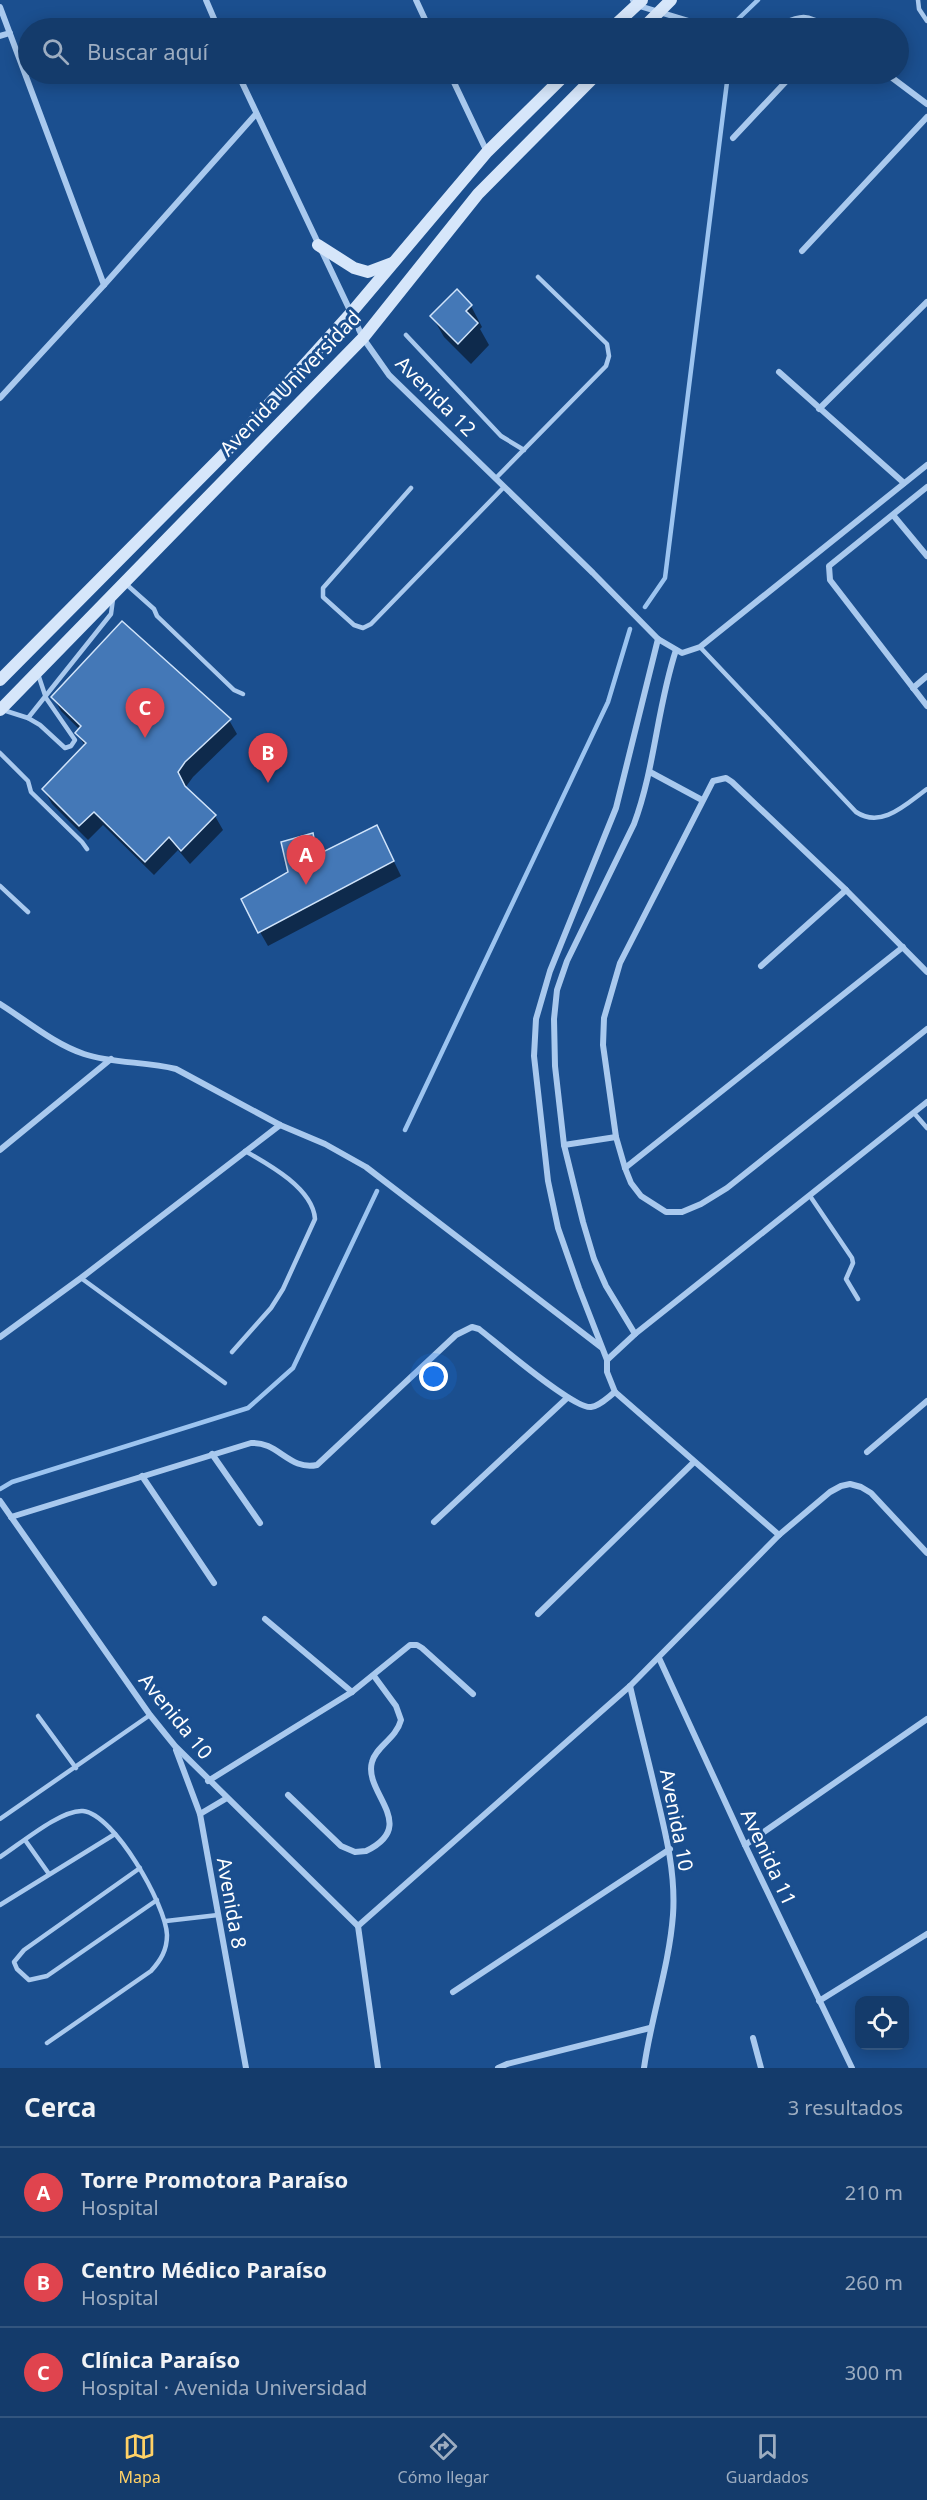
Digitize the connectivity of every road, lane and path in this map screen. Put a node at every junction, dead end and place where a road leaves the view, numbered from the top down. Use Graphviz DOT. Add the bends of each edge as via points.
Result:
graph roads {
  1 [pos="206,0"];
  2 [pos="416,0"];
  3 [pos="672,0"];
  4 [pos="918,0"];
  5 [pos="637,2"];
  6 [pos="0,7"];
  7 [pos="658,12"];
  8 [pos="214,18"];
  9 [pos="424,18"];
  10 [pos="622,18"];
  11 [pos="652,18"];
  12 [pos="678,18"];
  13 [pos="927,21"];
  14 [pos="10,33"];
  15 [pos="0,36"];
  16 [pos="18,54"];
  17 [pos="29,84"];
  18 [pos="242,84"];
  19 [pos="455,84"];
  20 [pos="556,84"];
  21 [pos="587,84"];
  22 [pos="784,84"];
  23 [pos="900,84"];
  24 [pos="927,104"];
  25 [pos="256,114"];
  26 [pos="927,117"];
  27 [pos="733,138"];
  28 [pos="487,152"];
  29 [pos="318,245"];
  30 [pos="802,251"];
  31 [pos="393,263"];
  32 [pos="538,277"];
  33 [pos="104,285"];
  34 [pos="927,302"];
  35 [pos="351,313"];
  36 [pos="406,335"];
  37 [pos="363,338"];
  38 [pos="779,372"];
  39 [pos="0,399"];
  40 [pos="819,409"];
  41 [pos="524,450"];
  42 [pos="927,465"];
  43 [pos="496,478"];
  44 [pos="904,483"];
  45 [pos="504,487"];
  46 [pos="411,488"];
  47 [pos="927,488"];
  48 [pos="893,515"];
  49 [pos="927,556"];
  50 [pos="124,582"];
  51 [pos="112,593"];
  52 [pos="658,639"];
  53 [pos="700,647"];
  54 [pos="676,650"];
  55 [pos="37,672"];
  56 [pos="927,676"];
  57 [pos="0,680"];
  58 [pos="913,688"];
  59 [pos="243,694"];
  60 [pos="46,698"];
  61 [pos="927,706"];
  62 [pos="0,709"];
  63 [pos="28,718"];
  64 [pos="0,753"];
  65 [pos="650,772"];
  66 [pos="927,789"];
  67 [pos="702,800"];
  68 [pos="87,849"];
  69 [pos="0,886"];
  70 [pos="846,890"];
  71 [pos="28,912"];
  72 [pos="903,948"];
  73 [pos="761,966"];
  74 [pos="927,972"];
  75 [pos="0,1005"];
  76 [pos="927,1029"];
  77 [pos="111,1059"];
  78 [pos="927,1102"];
  79 [pos="914,1113"];
  80 [pos="280,1125"];
  81 [pos="927,1128"];
  82 [pos="616,1137"];
  83 [pos="564,1145"];
  84 [pos="0,1150"];
  85 [pos="245,1151"];
  86 [pos="625,1168"];
  87 [pos="810,1196"];
  88 [pos="81,1278"];
  89 [pos="858,1299"];
  90 [pos="635,1334"];
  91 [pos="0,1337"];
  92 [pos="603,1349"];
  93 [pos="232,1352"];
  94 [pos="607,1359"];
  95 [pos="225,1383"];
  96 [pos="615,1392"];
  97 [pos="567,1398"];
  98 [pos="927,1401"];
  99 [pos="867,1452"];
  100 [pos="212,1454"];
  101 [pos="694,1462"];
  102 [pos="142,1476"];
  103 [pos="0,1501"];
  104 [pos="11,1517"];
  105 [pos="434,1522"];
  106 [pos="260,1523"];
  107 [pos="779,1535"];
  108 [pos="927,1553"];
  109 [pos="214,1583"];
  110 [pos="538,1614"];
  111 [pos="265,1619"];
  112 [pos="659,1658"];
  113 [pos="374,1676"];
  114 [pos="630,1686"];
  115 [pos="352,1692"];
  116 [pos="473,1694"];
  117 [pos="150,1715"];
  118 [pos="38,1716"];
  119 [pos="927,1719"];
  120 [pos="175,1746"];
  121 [pos="76,1768"];
  122 [pos="208,1781"];
  123 [pos="288,1795"];
  124 [pos="227,1798"];
  125 [pos="200,1814"];
  126 [pos="0,1819"];
  127 [pos="114,1834"];
  128 [pos="25,1840"];
  129 [pos="745,1845"];
  130 [pos="670,1849"];
  131 [pos="0,1857"];
  132 [pos="140,1868"];
  133 [pos="49,1874"];
  134 [pos="157,1900"];
  135 [pos="0,1905"];
  136 [pos="218,1916"];
  137 [pos="166,1921"];
  138 [pos="358,1926"];
  139 [pos="927,1934"];
  140 [pos="453,1992"];
  141 [pos="819,2001"];
  142 [pos="650,2028"];
  143 [pos="753,2038"];
  144 [pos="47,2043"];
  145 [pos="246,2068"];
  146 [pos="378,2068"];
  147 [pos="498,2068"];
  148 [pos="644,2068"];
  149 [pos="760,2068"];
  150 [pos="852,2068"];
  1 -- 8 [label="street"];
  2 -- 9 [label="street"];
  3 -- 7 [label="street"];
  4 -- 13 [label="lane"];
  5 -- 7 [label="street"];
  5 -- 10 [label="street"];
  6 -- 14 [label="street"];
  7 -- 11 [label="street"];
  7 -- 12 [label="street"];
  14 -- 15 [label="street"];
  14 -- 16 [label="street"];
  17 -- 33 [label="street"];
  18 -- 25 [label="street, Avenida 12"];
  19 -- 28 [label="street"];
  20 -- 28 [label="street, Avenida Universidad"];
  21 -- 37 [label="street, Avenida Universidad" via="478,194"];
  22 -- 27 [label="street"];
  23 -- 24 [label="street"];
  25 -- 29 [label="street, Avenida 12"];
  25 -- 33 [label="street"];
  26 -- 30 [label="street"];
  28 -- 31 [label="street, Avenida Universidad"];
  29 -- 31 [label="street" via="368,272"];
  29 -- 35 [label="street, Avenida 12"];
  31 -- 35 [label="street, Avenida Universidad"];
  32 -- 41 [label="lane" via="607,344 609,356 606,366"];
  33 -- 39 [label="street"];
  34 -- 40 [label="street"];
  35 -- 37 [label="street, Avenida 12"];
  35 -- 57 [label="street, Avenida Universidad" via="224,454"];
  36 -- 41 [label="lane" via="501,436"];
  37 -- 43 [label="street, Avenida 12" via="389,375"];
  37 -- 50 [label="street, Avenida Universidad"];
  38 -- 40 [label="street"];
  40 -- 44 [label="street"];
  41 -- 43 [label="lane"];
  42 -- 44 [label="street"];
  43 -- 45 [label="street, Avenida 12"];
  44 -- 53 [label="street"];
  45 -- 46 [label="lane" via="371,624 363,628 354,625 323,597 323,588"];
  45 -- 52 [label="street, Avenida 12"];
  47 -- 48 [label="street"];
  48 -- 49 [label="street"];
  48 -- 58 [label="street" via="829,566 830,580"];
  50 -- 51 [label="street, Avenida Universidad"];
  50 -- 59 [label="lane" via="234,690"];
  51 -- 55 [label="street, Avenida Universidad"];
  51 -- 60 [label="lane" via="111,614"];
  52 -- 54 [label="street, Avenida 12"];
  52 -- 92 [label="street" via="616,808 549,971 536,1019 534,1056 548,1181 558,1228"];
  53 -- 54 [label="street" via="682,653"];
  53 -- 66 [label="lane" via="856,812 875,819 890,814"];
  54 -- 65 [label="street" via="663,690"];
  55 -- 60 [label="lane"];
  55 -- 62 [label="street, Avenida Universidad"];
  56 -- 58 [label="street"];
  58 -- 61 [label="street"];
  60 -- 63 [label="lane"];
  60 -- 63 [label="lane" via="72,733 75,740 71,746 64,748"];
  62 -- 63 [label="lane"];
  64 -- 68 [label="lane" via="24,776 31,792"];
  65 -- 67 [label="street"];
  65 -- 83 [label="street" via="634,824 567,961 557,990 555,1066"];
  67 -- 70 [label="street" via="713,781 726,778"];
  67 -- 82 [label="street" via="610,990 603,1045"];
  69 -- 71 [label="lane"];
  70 -- 72 [label="street"];
  70 -- 73 [label="street"];
  72 -- 74 [label="street"];
  72 -- 86 [label="street"];
  75 -- 77 [label="street" via="66,1047"];
  76 -- 86 [label="street" via="727,1188 701,1204 682,1212 666,1212 641,1196"];
  77 -- 80 [label="street" via="176,1069"];
  77 -- 84 [label="street"];
  78 -- 79 [label="street"];
  79 -- 81 [label="lane"];
  79 -- 87 [label="street"];
  80 -- 85 [label="street"];
  80 -- 92 [label="street" via="366,1167"];
  82 -- 83 [label="street"];
  82 -- 86 [label="street"];
  83 -- 90 [label="street" via="594,1258"];
  85 -- 88 [label="street"];
  85 -- 93 [label="lane" via="301,1189 314,1209 315,1219 283,1289"];
  87 -- 89 [label="lane" via="852,1258 846,1279"];
  87 -- 90 [label="street"];
  88 -- 91 [label="street"];
  88 -- 95 [label="lane"];
  90 -- 94 [label="street"];
  92 -- 94 [label="street"];
  94 -- 96 [label="street" via="607,1372"];
  96 -- 97 [label="street" via="592,1407"];
  96 -- 101 [label="street"];
  97 -- 100 [label="street" via="472,1327 456,1335 317,1465 301,1467 260,1442"];
  97 -- 105 [label="street"];
  98 -- 99 [label="street"];
  100 -- 102 [label="street"];
  100 -- 106 [label="street"];
  101 -- 107 [label="street"];
  101 -- 110 [label="street"];
  102 -- 104 [label="street"];
  102 -- 109 [label="street"];
  103 -- 104 [label="street, Avenida 10"];
  104 -- 117 [label="street, Avenida 10"];
  107 -- 108 [label="street" via="830,1492 850,1484 871,1493"];
  107 -- 112 [label="street"];
  111 -- 115 [label="street"];
  112 -- 114 [label="street"];
  112 -- 129 [label="street, Avenida 11"];
  113 -- 115 [label="street"];
  113 -- 116 [label="street" via="414,1644"];
  113 -- 123 [label="street" via="396,1706 401,1720 394,1737 374,1757 371,1767 388,1814 385,1837 366,1851 348,1850"];
  114 -- 130 [label="street, Avenida 10"];
  114 -- 138 [label="street"];
  115 -- 122 [label="street"];
  117 -- 120 [label="street, Avenida 10"];
  117 -- 121 [label="lane"];
  118 -- 121 [label="lane"];
  119 -- 129 [label="street"];
  120 -- 122 [label="street, Avenida 10"];
  120 -- 125 [label="street, Avenida 8"];
  121 -- 126 [label="lane"];
  122 -- 124 [label="street, Avenida 10"];
  124 -- 125 [label="street"];
  124 -- 138 [label="street, Avenida 10"];
  125 -- 136 [label="street, Avenida 8"];
  127 -- 128 [label="lane" via="92,1813 74,1812"];
  127 -- 132 [label="lane"];
  127 -- 133 [label="lane"];
  128 -- 131 [label="lane"];
  128 -- 133 [label="lane"];
  129 -- 141 [label="street, Avenida 11"];
  130 -- 140 [label="street"];
  130 -- 142 [label="street, Avenida 10" via="673,1914"];
  132 -- 134 [label="lane"];
  132 -- 134 [label="lane" via="24,1950 14,1962 17,1969 29,1980 47,1976"];
  133 -- 135 [label="lane"];
  134 -- 137 [label="lane"];
  136 -- 137 [label="lane"];
  136 -- 145 [label="street, Avenida 8"];
  137 -- 144 [label="lane" via="164,1955 151,1971"];
  138 -- 146 [label="street"];
  139 -- 141 [label="street"];
  141 -- 150 [label="street, Avenida 11"];
  142 -- 147 [label="street"];
  142 -- 148 [label="street, Avenida 10"];
  143 -- 149 [label="street"];
}
